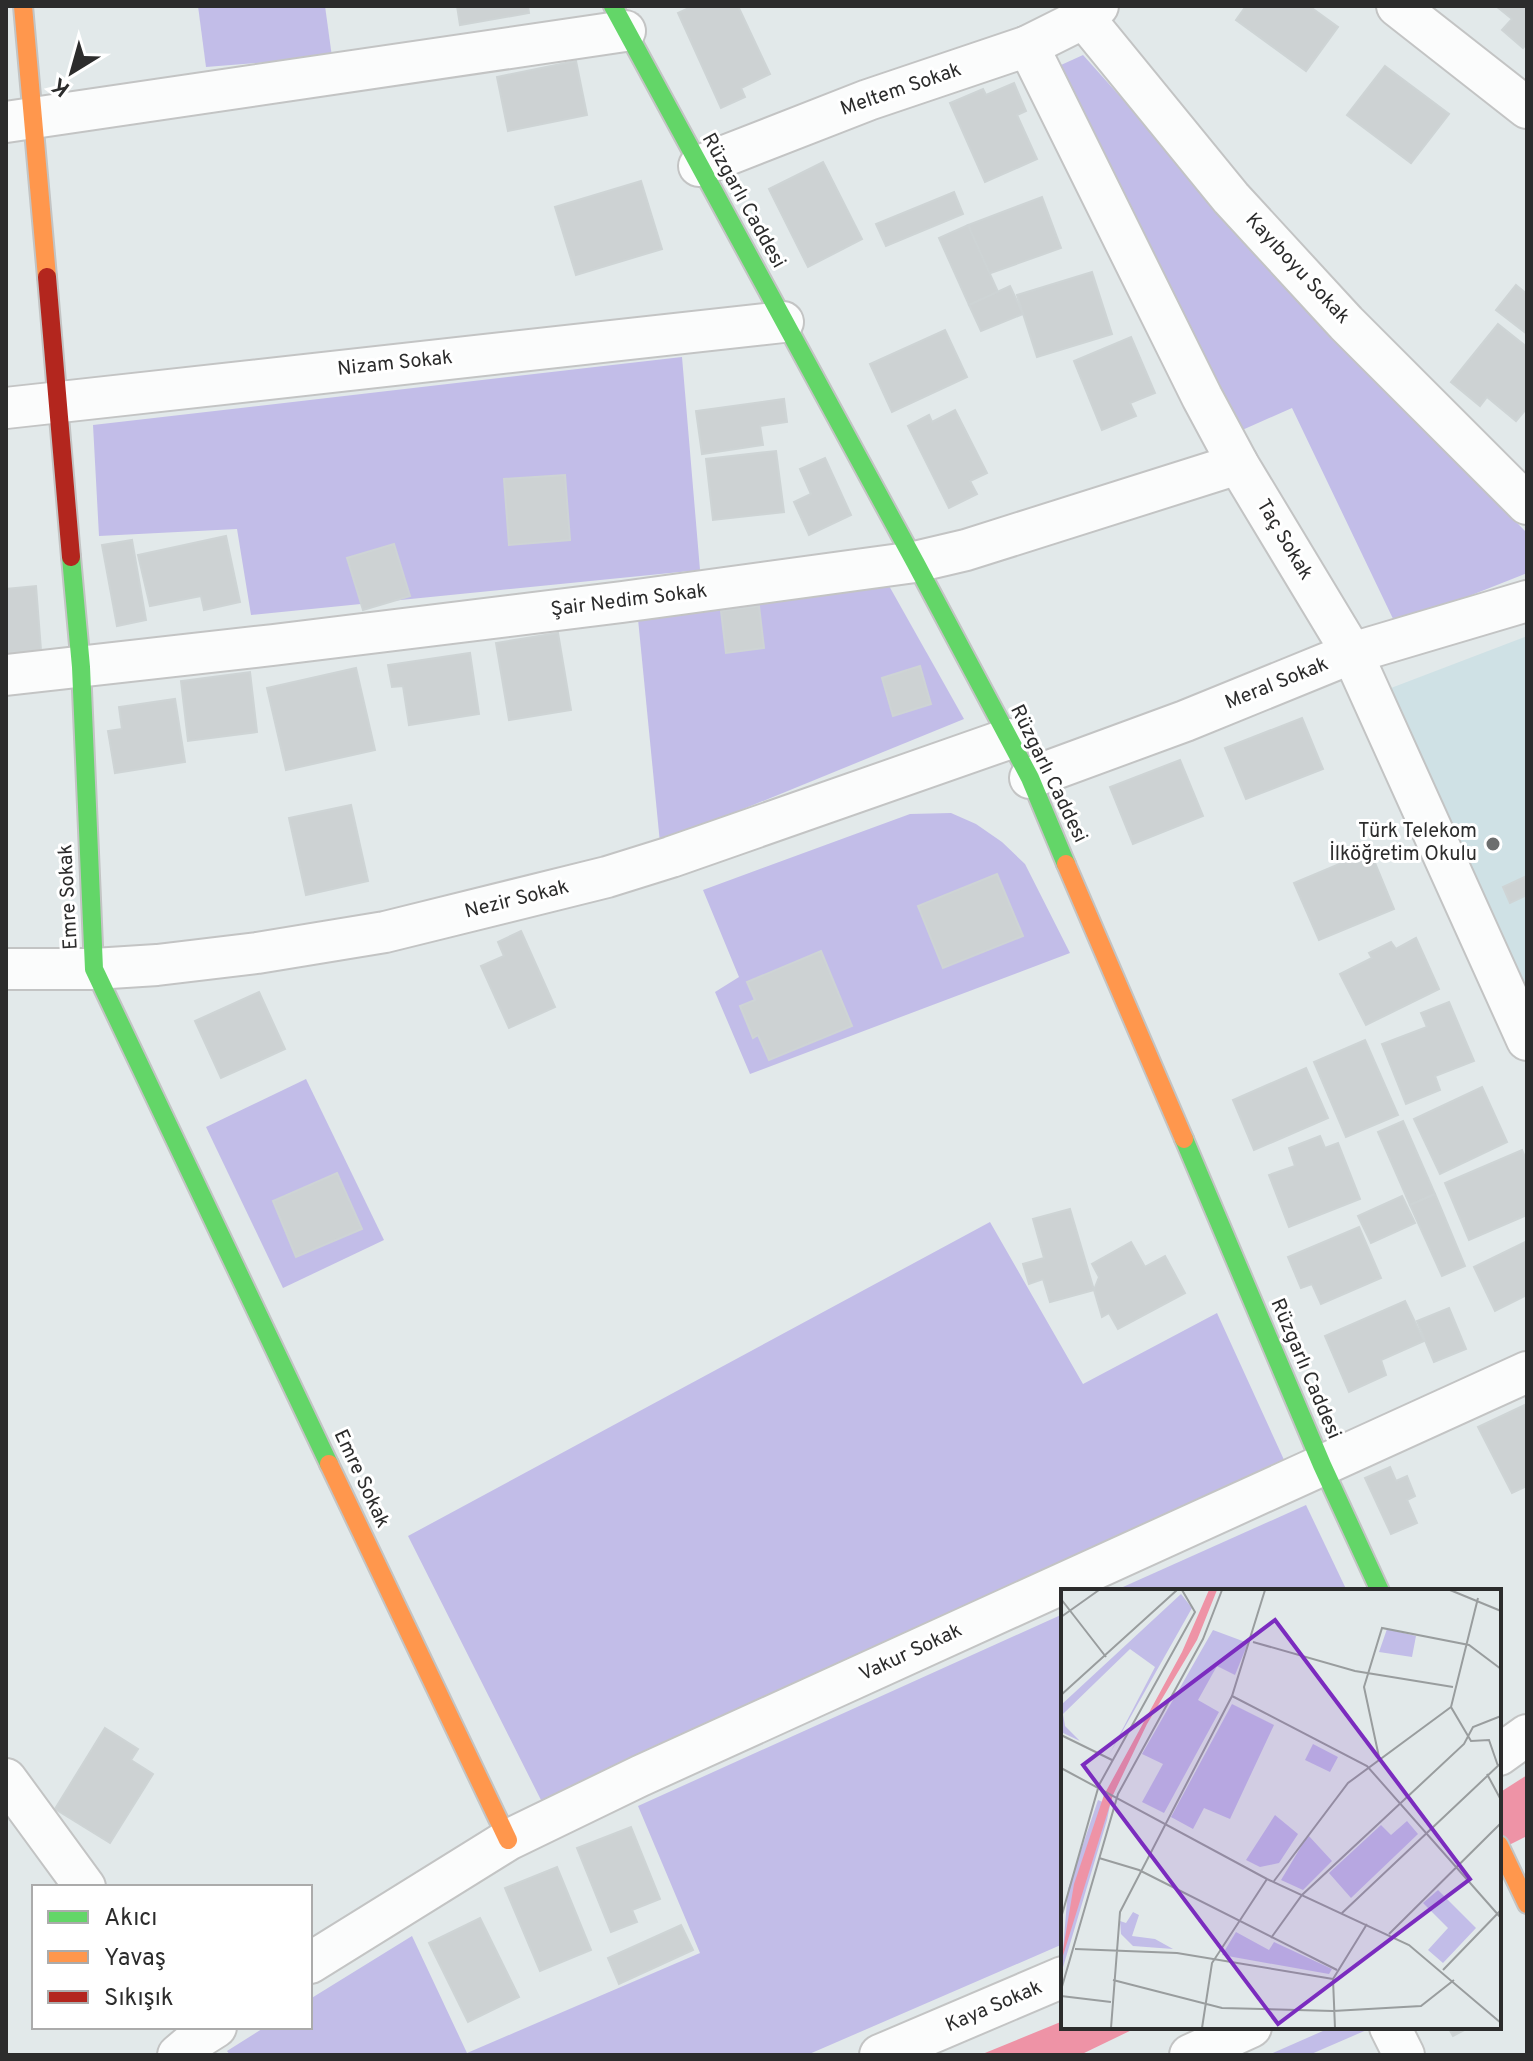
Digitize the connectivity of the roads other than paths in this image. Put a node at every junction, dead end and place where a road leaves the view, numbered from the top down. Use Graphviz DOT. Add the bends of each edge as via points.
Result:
graph roads {
  1 [pos="23,6"];
  2 [pos="1397,6"];
  3 [pos="1091,12"];
  4 [pos="619,19"];
  5 [pos="1028,46"];
  6 [pos="1527,108"];
  7 [pos="19,120"];
  8 [pos="699,166"];
  9 [pos="783,322"];
  10 [pos="58,401"];
  11 [pos="6,408"];
  12 [pos="1238,464"];
  13 [pos="1527,504"];
  14 [pos="915,562"];
  15 [pos="1527,601"];
  16 [pos="1352,653"];
  17 [pos="81,667"];
  18 [pos="6,675"];
  19 [pos="1008,739"];
  20 [pos="1030,778"];
  21 [pos="6,969"];
  22 [pos="94,969"];
  23 [pos="1527,1040"];
  24 [pos="1527,1372"];
  25 [pos="1322,1465"];
  26 [pos="1379,1589"];
  27 [pos="1527,1735"];
  28 [pos="1501,1754"];
  29 [pos="6,1779"];
  30 [pos="508,1840"];
  31 [pos="1501,1851"];
  32 [pos="84,1885"];
  33 [pos="1519,1902"];
  34 [pos="312,1962"];
  35 [pos="1061,1978"];
  36 [pos="1247,2029"];
  37 [pos="1391,2029"];
  38 [pos="880,2055"];
  39 [pos="1190,2055"];
  40 [pos="1404,2055"];
  1 -- 7 [label="street, Emre Sokak"];
  2 -- 6 [label="street"];
  3 -- 5 [label="street, Meltem Sokak"];
  3 -- 13 [label="street, Kayıboyu Sokak" via="1242,210"];
  4 -- 7 [label="street"];
  4 -- 8 [label="street, Rüzgarlı Caddesi"];
  5 -- 8 [label="street, Meltem Sokak" via="868,100"];
  5 -- 12 [label="street, Taç Sokak"];
  7 -- 10 [label="street, Emre Sokak"];
  8 -- 9 [label="street, Rüzgarlı Caddesi"];
  9 -- 10 [label="street, Nizam Sokak"];
  9 -- 14 [label="street, Rüzgarlı Caddesi"];
  10 -- 11 [label="street, Nizam Sokak"];
  10 -- 17 [label="street, Emre Sokak"];
  12 -- 14 [label="street, Şair Nedim Sokak"];
  12 -- 16 [label="street, Taç Sokak"];
  14 -- 17 [label="street, Şair Nedim Sokak"];
  14 -- 19 [label="street, Rüzgarlı Caddesi"];
  15 -- 16 [label="street, Meral Sokak"];
  16 -- 20 [label="street, Meral Sokak"];
  16 -- 23 [label="street, Taç Sokak"];
  17 -- 18 [label="street, Şair Nedim Sokak"];
  17 -- 22 [label="street, Emre Sokak"];
  19 -- 20 [label="street, Rüzgarlı Caddesi"];
  19 -- 22 [label="street, Nezir Sokak" via="671,857 496,905 385,932 257,953"];
  20 -- 25 [label="street, Rüzgarlı Caddesi"];
  21 -- 22 [label="street, Nezir Sokak"];
  22 -- 30 [label="street, Emre Sokak"];
  24 -- 25 [label="street, Vakur Sokak"];
  25 -- 26 [label="street, Rüzgarlı Caddesi"];
  25 -- 30 [label="street, Vakur Sokak"];
  27 -- 28 [label="street"];
  29 -- 32 [label="street"];
  30 -- 34 [label="street, Vakur Sokak"];
  31 -- 33 [label="street"];
  35 -- 38 [label="street, Kaya Sokak"];
  36 -- 39 [label="street"];
  37 -- 40 [label="street"];
}
